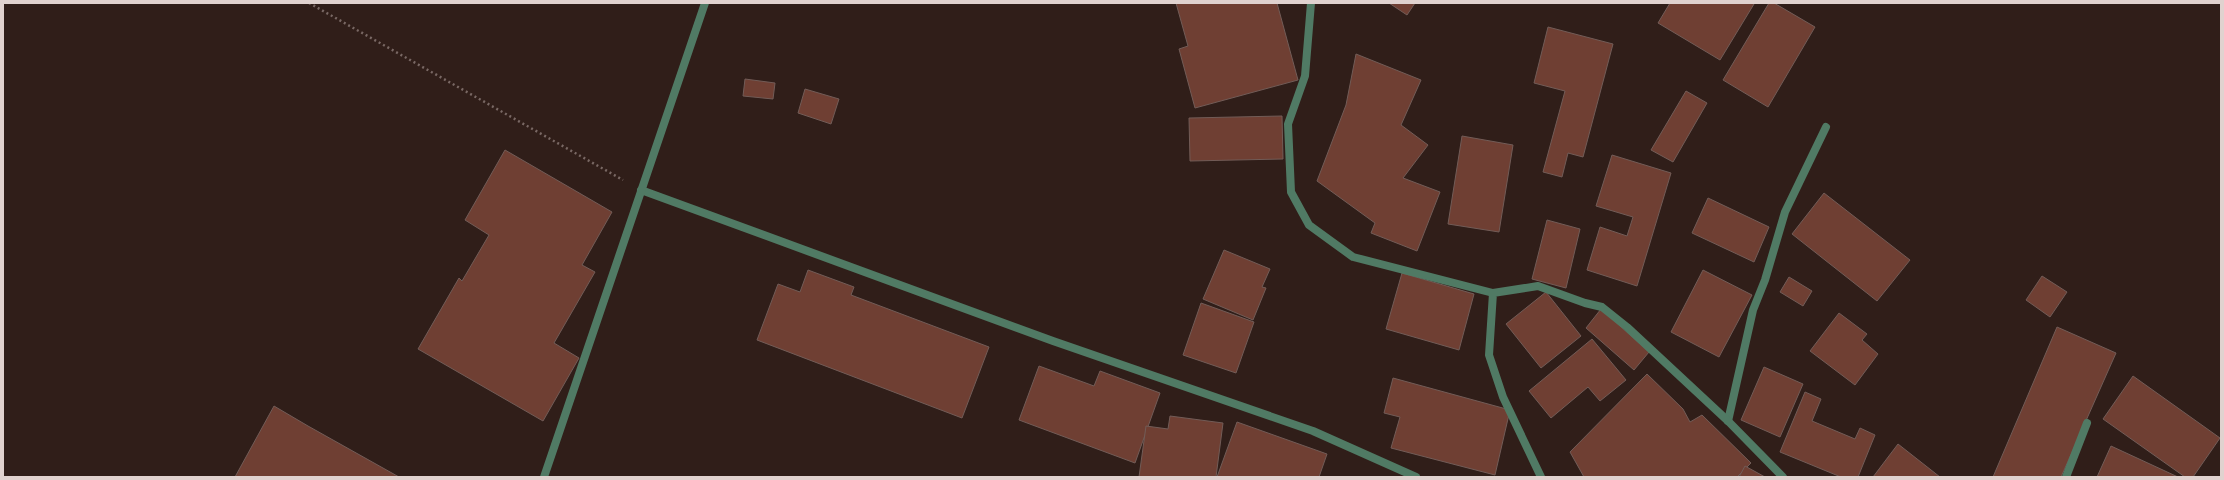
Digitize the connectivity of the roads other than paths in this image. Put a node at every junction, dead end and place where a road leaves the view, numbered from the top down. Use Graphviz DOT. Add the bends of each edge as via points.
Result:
graph roads {
  1 [pos="705,3"];
  2 [pos="1311,3"];
  3 [pos="1826,127"];
  4 [pos="641,190"];
  5 [pos="1493,293"];
  6 [pos="1728,421"];
  7 [pos="2087,423"];
  8 [pos="544,477"];
  9 [pos="1416,477"];
  10 [pos="1541,477"];
  11 [pos="1783,477"];
  12 [pos="2066,477"];
  1 -- 4 [label="street"];
  2 -- 5 [label="street" via="1305,76 1288,124 1292,192 1309,225 1353,257"];
  3 -- 6 [label="street" via="1785,212 1765,280 1753,310"];
  4 -- 8 [label="street"];
  4 -- 9 [label="street" via="1053,341 1313,431"];
  5 -- 6 [label="street" via="1538,286 1602,307"];
  5 -- 10 [label="street" via="1489,355 1503,397"];
  6 -- 11 [label="street"];
  7 -- 12 [label="street"];
}
